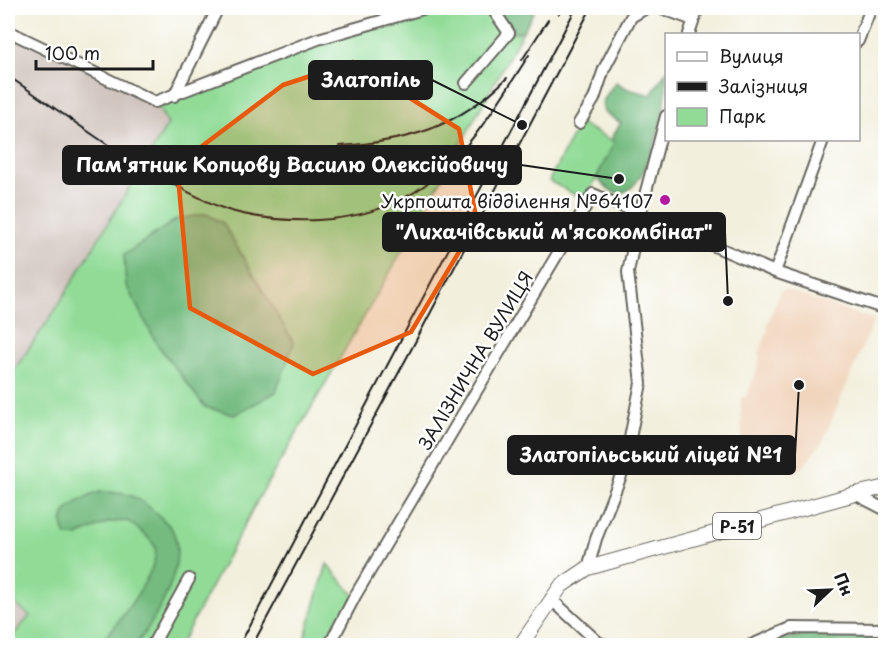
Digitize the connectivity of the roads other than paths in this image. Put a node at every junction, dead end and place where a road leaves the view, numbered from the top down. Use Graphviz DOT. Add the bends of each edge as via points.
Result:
graph roads {
  1 [pos="218,8"];
  2 [pos="426,8"];
  3 [pos="492,8"];
  4 [pos="646,8"];
  5 [pos="661,8"];
  6 [pos="698,8"];
  7 [pos="871,8"];
  8 [pos="693,20"];
  9 [pos="8,31"];
  10 [pos="689,33"];
  11 [pos="860,36"];
  12 [pos="466,83"];
  13 [pos="174,96"];
  14 [pos="665,120"];
  15 [pos="579,123"];
  16 [pos="823,141"];
  17 [pos="640,214"];
  18 [pos="775,272"];
  19 [pos="885,309"];
  20 [pos="885,487"];
  21 [pos="855,494"];
  22 [pos="885,510"];
  23 [pos="588,567"];
  24 [pos="189,579"];
  25 [pos="551,599"];
  26 [pos="885,628"];
  27 [pos="600,644"];
  28 [pos="152,645"];
  29 [pos="329,645"];
  30 [pos="520,645"];
  31 [pos="613,645"];
  32 [pos="750,645"];
  1 -- 13 [label="street"];
  2 -- 13 [label="street" via="318,39"];
  3 -- 12 [label="street" via="509,33"];
  4 -- 15 [label="street" via="631,17"];
  5 -- 8 [label="street"];
  6 -- 8 [label="street"];
  7 -- 11 [label="street"];
  8 -- 10 [label="street"];
  9 -- 13 [label="street" via="154,102"];
  14 -- 17 [label="street"];
  16 -- 18 [label="street"];
  17 -- 18 [label="street"];
  17 -- 23 [label="street" via="628,272 641,383 624,468"];
  17 -- 29 [label="street, ЗАЛІЗНИЧНА ВУЛИЦЯ" via="593,194"];
  18 -- 19 [label="street"];
  20 -- 21 [label="main road, Р-51"];
  21 -- 22 [label="street"];
  21 -- 23 [label="main road, Р-51"];
  23 -- 25 [label="main road, Р-51" via="561,586"];
  24 -- 28 [label="street"];
  25 -- 27 [label="street"];
  25 -- 30 [label="main road, Р-51"];
  26 -- 32 [label="street" via="791,628"];
  27 -- 31 [label="street"];
}
